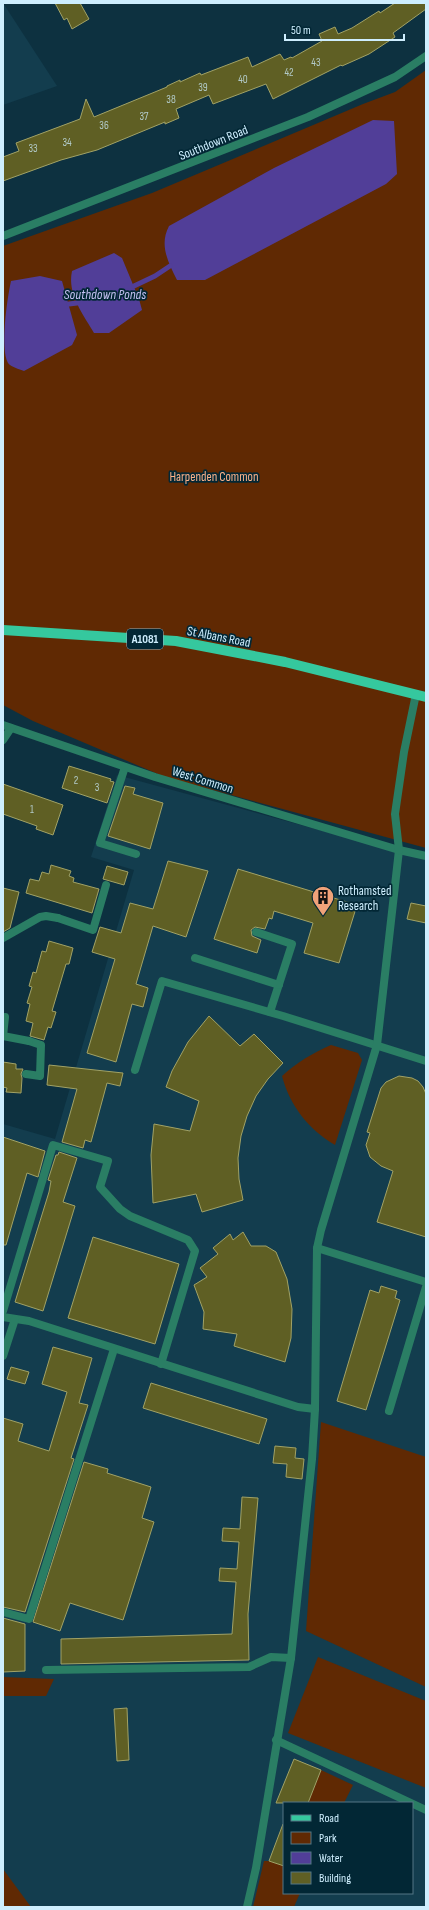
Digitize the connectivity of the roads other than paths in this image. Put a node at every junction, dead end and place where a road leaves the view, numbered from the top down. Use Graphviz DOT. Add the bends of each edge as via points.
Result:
graph roads {
  1 [pos="426,56"];
  2 [pos="3,236"];
  3 [pos="3,630"];
  4 [pos="421,696"];
  5 [pos="3,725"];
  6 [pos="11,728"];
  7 [pos="3,740"];
  8 [pos="124,767"];
  9 [pos="399,850"];
  10 [pos="136,854"];
  11 [pos="426,856"];
  12 [pos="106,885"];
  13 [pos="256,932"];
  14 [pos="3,938"];
  15 [pos="194,958"];
  16 [pos="279,985"];
  17 [pos="270,1012"];
  18 [pos="5,1017"];
  19 [pos="3,1036"];
  20 [pos="377,1045"];
  21 [pos="426,1061"];
  22 [pos="135,1070"];
  23 [pos="26,1074"];
  24 [pos="318,1248"];
  25 [pos="426,1282"];
  26 [pos="426,1287"];
  27 [pos="3,1311"];
  28 [pos="3,1317"];
  29 [pos="14,1319"];
  30 [pos="114,1349"];
  31 [pos="3,1356"];
  32 [pos="161,1364"];
  33 [pos="315,1409"];
  34 [pos="389,1411"];
  35 [pos="3,1612"];
  36 [pos="291,1658"];
  37 [pos="46,1670"];
  38 [pos="276,1740"];
  39 [pos="409,1802"];
  40 [pos="413,1804"];
  41 [pos="426,1810"];
  42 [pos="247,1907"];
  1 -- 2 [label="street, Southdown Road" via="395,77 308,117"];
  3 -- 4 [label="main road, St Albans Road / A1081" via="176,641 285,662"];
  4 -- 9 [label="street" via="404,752 395,814"];
  5 -- 6 [label="street, West Common"];
  6 -- 7 [label="street"];
  6 -- 8 [label="street, West Common"];
  8 -- 9 [label="street, West Common"];
  8 -- 10 [label="street" via="100,843"];
  9 -- 11 [label="street, West Common"];
  9 -- 20 [label="street"];
  12 -- 14 [label="street" via="93,930 46,916"];
  13 -- 16 [label="street" via="292,944"];
  15 -- 16 [label="street"];
  16 -- 17 [label="street"];
  17 -- 20 [label="street"];
  17 -- 22 [label="street" via="162,981"];
  18 -- 19 [label="street"];
  19 -- 23 [label="street" via="41,1045 40,1076"];
  20 -- 21 [label="street"];
  20 -- 24 [label="street" via="321,1230"];
  24 -- 25 [label="street"];
  24 -- 33 [label="street"];
  26 -- 34 [label="street"];
  27 -- 32 [label="street" via="53,1145 108,1161 100,1186 120,1209 130,1216 188,1240 194,1251"];
  28 -- 29 [label="street"];
  29 -- 30 [label="street"];
  29 -- 31 [label="street"];
  30 -- 32 [label="street"];
  30 -- 35 [label="street" via="29,1619"];
  32 -- 33 [label="street" via="298,1407"];
  33 -- 36 [label="street"];
  36 -- 37 [label="street" via="270,1657 249,1667"];
  36 -- 38 [label="street"];
  38 -- 39 [label="street"];
  38 -- 42 [label="street" via="256,1868"];
  40 -- 41 [label="street"];
}
